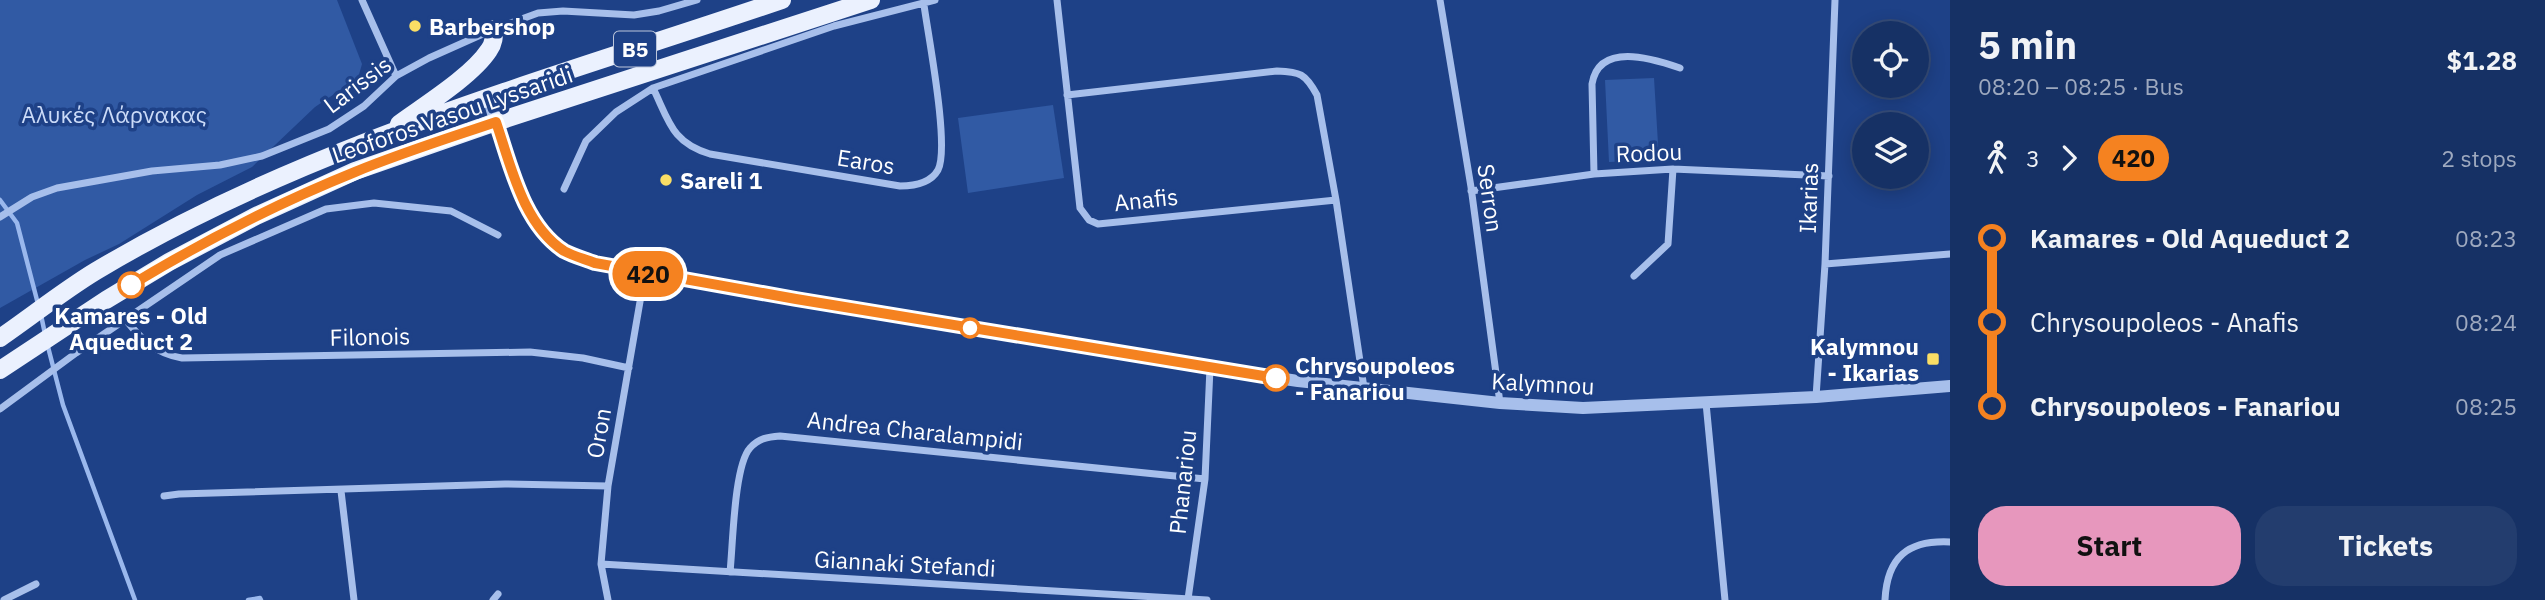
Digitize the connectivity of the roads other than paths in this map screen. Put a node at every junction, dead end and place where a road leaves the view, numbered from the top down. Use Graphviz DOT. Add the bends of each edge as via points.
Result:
graph roads {
  1 [pos="362,0"];
  2 [pos="697,0"];
  3 [pos="782,0"];
  4 [pos="871,0"];
  5 [pos="936,0"];
  6 [pos="1057,0"];
  7 [pos="1440,0"];
  8 [pos="1835,0"];
  9 [pos="681,2"];
  10 [pos="924,5"];
  11 [pos="494,29"];
  12 [pos="1680,68"];
  13 [pos="396,76"];
  14 [pos="653,88"];
  15 [pos="1067,95"];
  16 [pos="488,97"];
  17 [pos="496,122"];
  18 [pos="382,136"];
  19 [pos="1673,169"];
  20 [pos="1594,174"];
  21 [pos="1829,176"];
  22 [pos="564,189"];
  23 [pos="1471,191"];
  24 [pos="1336,200"];
  25 [pos="0,217"];
  26 [pos="498,234"];
  27 [pos="1950,254"];
  28 [pos="1825,264"];
  29 [pos="645,273"];
  30 [pos="1634,276"];
  31 [pos="125,319"];
  32 [pos="0,338"];
  33 [pos="3,368"];
  34 [pos="629,368"];
  35 [pos="1210,368"];
  36 [pos="1950,386"];
  37 [pos="1364,388"];
  38 [pos="1816,397"];
  39 [pos="1500,403"];
  40 [pos="1706,403"];
  41 [pos="0,409"];
  42 [pos="1205,479"];
  43 [pos="608,486"];
  44 [pos="341,491"];
  45 [pos="164,496"];
  46 [pos="1950,542"];
  47 [pos="601,564"];
  48 [pos="730,572"];
  49 [pos="36,584"];
  50 [pos="1188,599"];
  51 [pos="4,600"];
  52 [pos="354,600"];
  53 [pos="608,600"];
  54 [pos="1206,600"];
  55 [pos="1725,600"];
  56 [pos="1885,600"];
  1 -- 13 [label="street"];
  2 -- 9 [label="street, Larissis"];
  3 -- 16 [label="main road, Leoforos Vasou Lyssaridi / B5"];
  4 -- 17 [label="main road, Leoforos Vasou Lyssaridi / B5"];
  5 -- 10 [label="street"];
  6 -- 15 [label="street, Anafis"];
  7 -- 23 [label="street, Serron"];
  8 -- 21 [label="street, Ikarias"];
  9 -- 11 [label="street, Larissis" via="635,15 538,13"];
  10 -- 14 [label="street" via="834,26"];
  10 -- 14 [label="street, Earos" via="940,116 940,152 938,170 916,186 691,149 676,134"];
  11 -- 13 [label="street, Larissis"];
  11 -- 18 [label="main road" via="494,40 479,64"];
  12 -- 20 [label="street" via="1656,60 1615,58 1602,61 1594,70"];
  13 -- 25 [label="street, Larissis" via="330,129 262,156 57,188"];
  14 -- 22 [label="street" via="616,112 586,141"];
  15 -- 24 [label="street" via="1297,72 1309,80 1317,95"];
  15 -- 24 [label="street, Anafis" via="1080,208 1098,224"];
  16 -- 17 [label="street, Kalymnou"];
  16 -- 18 [label="main road, Leoforos Vasou Lyssaridi / B5"];
  17 -- 29 [label="street, Kalymnou" via="527,206 551,241 595,263"];
  17 -- 33 [label="main road, Leoforos Vasou Lyssaridi / B5" via="355,171 269,211 169,262"];
  18 -- 32 [label="main road, Leoforos Vasou Lyssaridi / B5" via="236,198 94,272"];
  19 -- 20 [label="street, Rodou"];
  19 -- 21 [label="street, Rodou"];
  19 -- 30 [label="street" via="1668,244"];
  20 -- 23 [label="street, Rodou"];
  21 -- 28 [label="street, Ikarias"];
  23 -- 39 [label="street, Serron"];
  24 -- 37 [label="street"];
  26 -- 31 [label="street" via="451,211 374,203 326,209 220,255"];
  27 -- 28 [label="street"];
  28 -- 38 [label="street, Ikarias"];
  29 -- 34 [label="street, Oron"];
  29 -- 35 [label="street, Kalymnou"];
  31 -- 34 [label="street, Filonois" via="151,346 182,358 530,352"];
  31 -- 41 [label="street"];
  34 -- 43 [label="street, Oron"];
  35 -- 37 [label="street, Kalymnou"];
  35 -- 42 [label="street, Phanariou"];
  36 -- 38 [label="street, Kalymnou"];
  37 -- 39 [label="street, Kalymnou"];
  38 -- 40 [label="street, Kalymnou"];
  39 -- 40 [label="street, Kalymnou" via="1583,408"];
  40 -- 55 [label="street"];
  42 -- 48 [label="street, Andrea Charalampidi" via="767,437 750,448 740,469"];
  42 -- 50 [label="street, Phanariou"];
  43 -- 44 [label="street" via="505,484"];
  43 -- 47 [label="street, Oron"];
  44 -- 45 [label="street"];
  44 -- 52 [label="street"];
  46 -- 56 [label="street" via="1917,544 1905,550 1893,565"];
  47 -- 48 [label="street, Giannaki Stefandi"];
  47 -- 53 [label="street, Oron"];
  48 -- 50 [label="street, Giannaki Stefandi"];
  49 -- 51 [label="street"];
  50 -- 54 [label="street, Giannaki Stefandi"];
}
